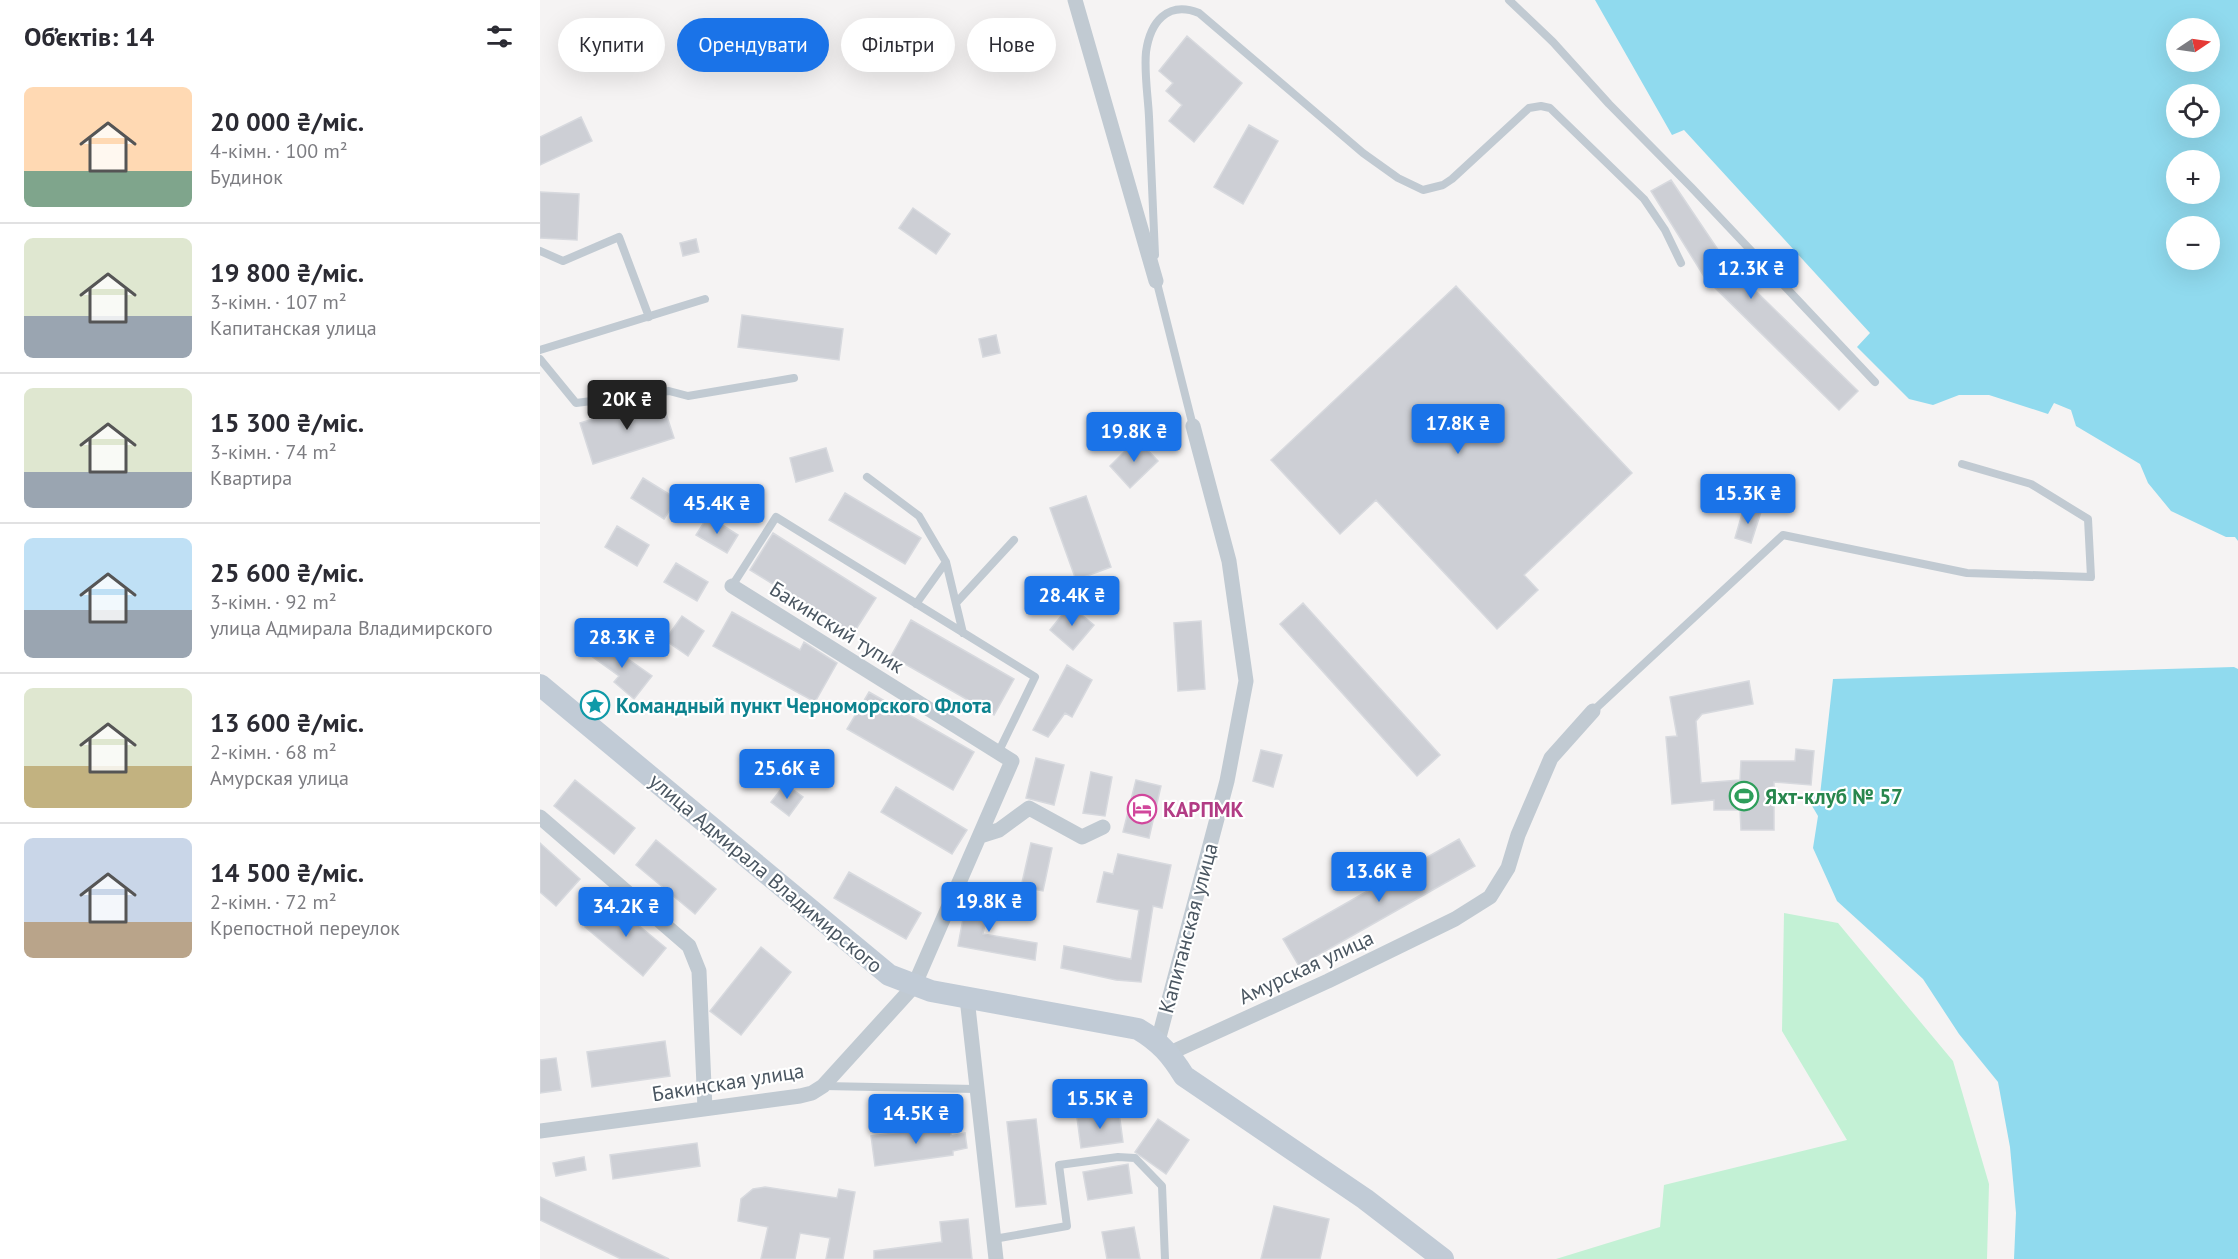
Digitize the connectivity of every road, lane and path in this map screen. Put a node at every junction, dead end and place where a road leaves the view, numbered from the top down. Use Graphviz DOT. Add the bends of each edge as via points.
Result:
graph roads {
  1 [pos="1075,0"];
  2 [pos="1509,0"];
  3 [pos="540,251"];
  4 [pos="1681,263"];
  5 [pos="1156,281"];
  6 [pos="705,299"];
  7 [pos="649,317"];
  8 [pos="540,350"];
  9 [pos="540,359"];
  10 [pos="794,378"];
  11 [pos="1875,382"];
  12 [pos="1193,426"];
  13 [pos="1962,464"];
  14 [pos="867,477"];
  15 [pos="1014,540"];
  16 [pos="946,562"];
  17 [pos="732,586"];
  18 [pos="956,603"];
  19 [pos="916,604"];
  20 [pos="963,633"];
  21 [pos="540,685"];
  22 [pos="1593,711"];
  23 [pos="998,753"];
  24 [pos="1012,761"];
  25 [pos="540,817"];
  26 [pos="1103,827"];
  27 [pos="980,836"];
  28 [pos="914,986"];
  29 [pos="967,998"];
  30 [pos="1164,1047"];
  31 [pos="823,1086"];
  32 [pos="975,1089"];
  33 [pos="705,1109"];
  34 [pos="540,1131"];
  35 [pos="994,1239"];
  36 [pos="996,1259"];
  37 [pos="1165,1259"];
  38 [pos="1443,1259"];
  1 -- 5 [label="street"];
  2 -- 11 [label="lane"];
  3 -- 7 [label="lane" via="563,261 619,237"];
  4 -- 5 [label="lane" via="1644,199 1550,108 1529,108 1443,185 1424,189 1398,178 1363,153 1199,14 1179,5 1166,10 1156,21 1146,54"];
  5 -- 12 [label="lane"];
  6 -- 7 [label="lane"];
  7 -- 8 [label="lane"];
  9 -- 10 [label="lane" via="576,403 669,391 688,396"];
  12 -- 30 [label="street, Капитанская улица" via="1229,561 1246,681 1227,781"];
  13 -- 22 [label="lane" via="2031,484 2088,519 2091,577 1967,573 1783,535"];
  14 -- 16 [label="lane" via="919,516"];
  15 -- 18 [label="lane"];
  16 -- 18 [label="lane"];
  16 -- 19 [label="lane"];
  17 -- 19 [label="lane" via="776,517"];
  17 -- 23 [label="street, Бакинский тупик"];
  18 -- 20 [label="lane"];
  19 -- 20 [label="lane"];
  20 -- 23 [label="lane" via="1035,677"];
  21 -- 28 [label="main road, улица Адмирала Владимирского" via="890,975"];
  22 -- 30 [label="street, Амурская улица" via="1551,758 1508,868 1490,897 1455,920 1328,981"];
  23 -- 24 [label="street, Бакинский тупик"];
  24 -- 27 [label="street, Бакинская улица"];
  25 -- 33 [label="street" via="689,946 699,971"];
  26 -- 27 [label="street" via="1082,837 1029,808 999,830"];
  27 -- 28 [label="street, Бакинская улица"];
  28 -- 29 [label="main road, улица Адмирала Владимирского"];
  28 -- 31 [label="street, Бакинская улица"];
  29 -- 30 [label="main road, улица Адмирала Владимирского" via="1138,1029"];
  29 -- 32 [label="street"];
  30 -- 38 [label="main road" via="1184,1076 1365,1199"];
  31 -- 32 [label="lane"];
  31 -- 33 [label="street, Бакинская улица" via="800,1096"];
  32 -- 35 [label="street"];
  33 -- 34 [label="street, Бакинская улица"];
  35 -- 36 [label="street"];
  35 -- 37 [label="lane" via="1067,1226 1059,1165 1118,1156 1135,1158 1162,1186"];
}
